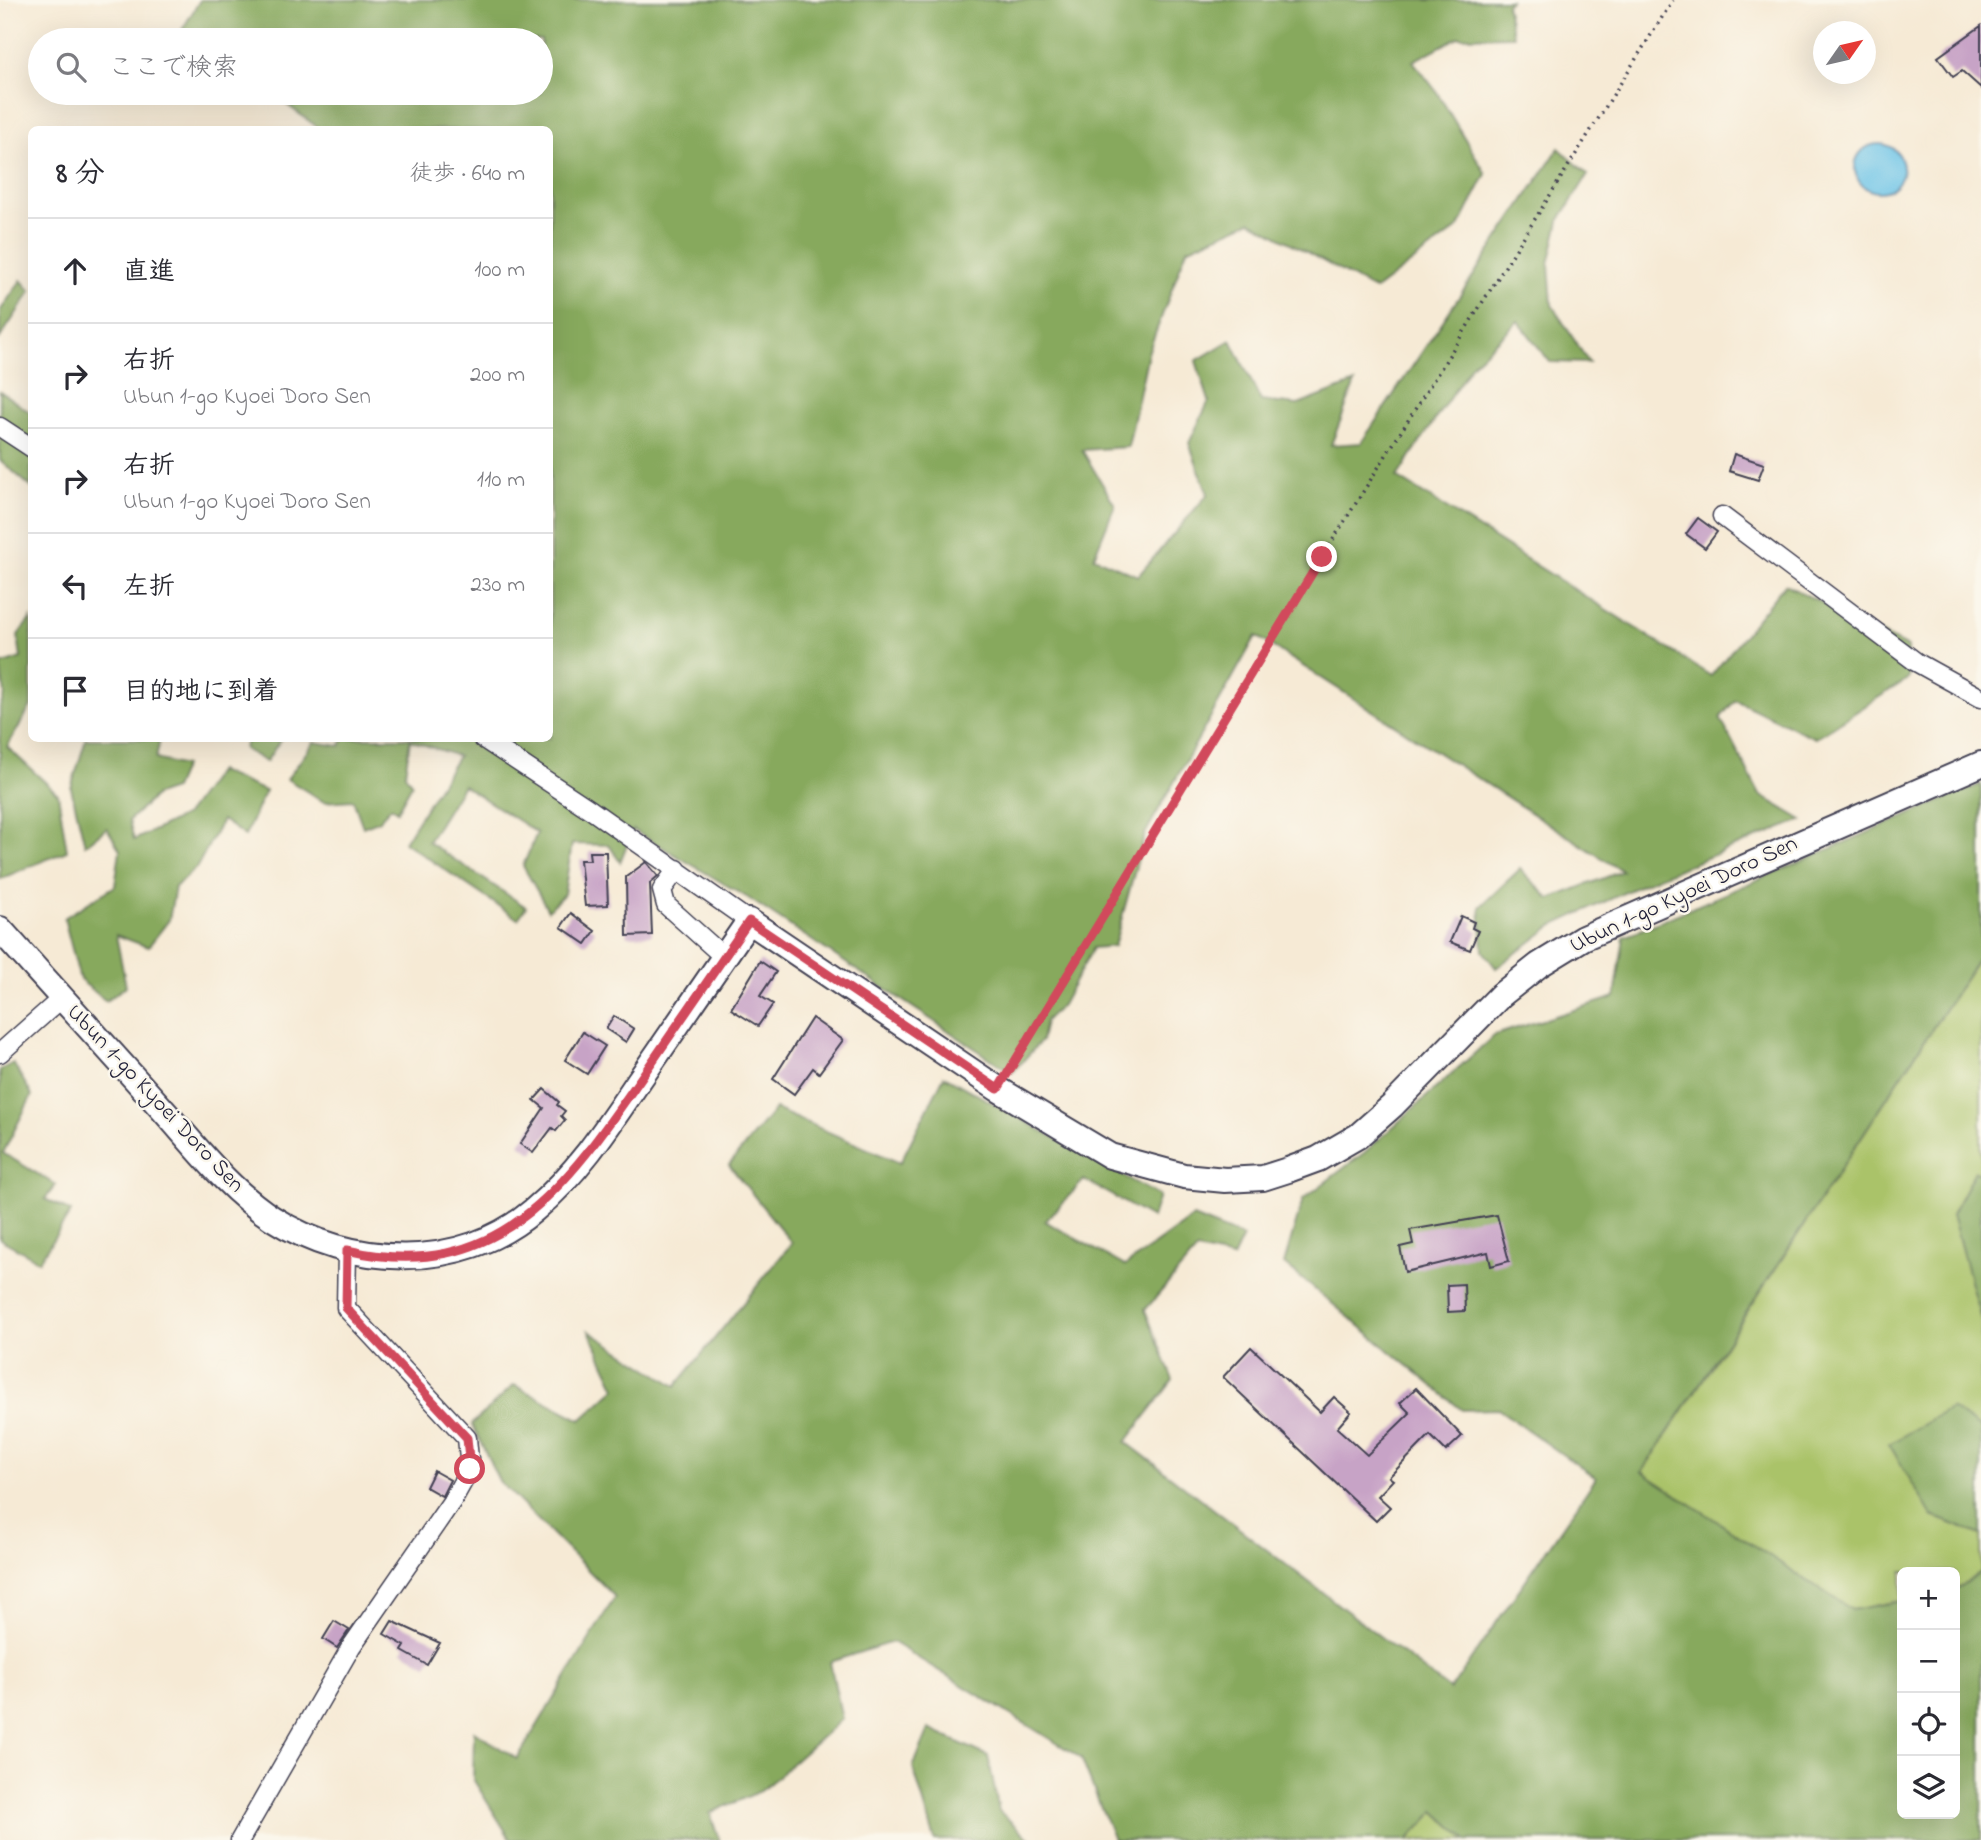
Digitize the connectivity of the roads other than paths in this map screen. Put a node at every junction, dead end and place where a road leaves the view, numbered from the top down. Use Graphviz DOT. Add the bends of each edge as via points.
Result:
graph roads {
  1 [pos="0,427"];
  2 [pos="28,445"];
  3 [pos="1722,516"];
  4 [pos="1981,698"];
  5 [pos="488,742"];
  6 [pos="1981,764"];
  7 [pos="677,869"];
  8 [pos="749,921"];
  9 [pos="0,929"];
  10 [pos="724,957"];
  11 [pos="62,998"];
  12 [pos="0,1052"];
  13 [pos="347,1250"];
  14 [pos="240,1840"];
  1 -- 2 [label="street"];
  3 -- 4 [label="street" via="1916,662"];
  5 -- 7 [label="street"];
  6 -- 8 [label="street, Ubun 1-go Kyoei Doro Sen" via="1583,938 1501,995 1357,1136 1318,1159 1263,1178 1184,1176 1110,1156 998,1089"];
  7 -- 8 [label="street"];
  7 -- 10 [label="street" via="662,890 666,905"];
  8 -- 10 [label="street, Ubun 1-go Kyoei Doro Sen"];
  9 -- 11 [label="street"];
  10 -- 13 [label="street, Ubun 1-go Kyoei Doro Sen" via="597,1141 533,1212 463,1248 431,1255 384,1259"];
  11 -- 12 [label="street, Ubun 1-go Kyoei Doro Sen"];
  11 -- 13 [label="street, Ubun 1-go Kyoei Doro Sen" via="228,1182 272,1218 323,1244"];
  13 -- 14 [label="street" via="346,1308 467,1438 470,1469 351,1647"];
}
